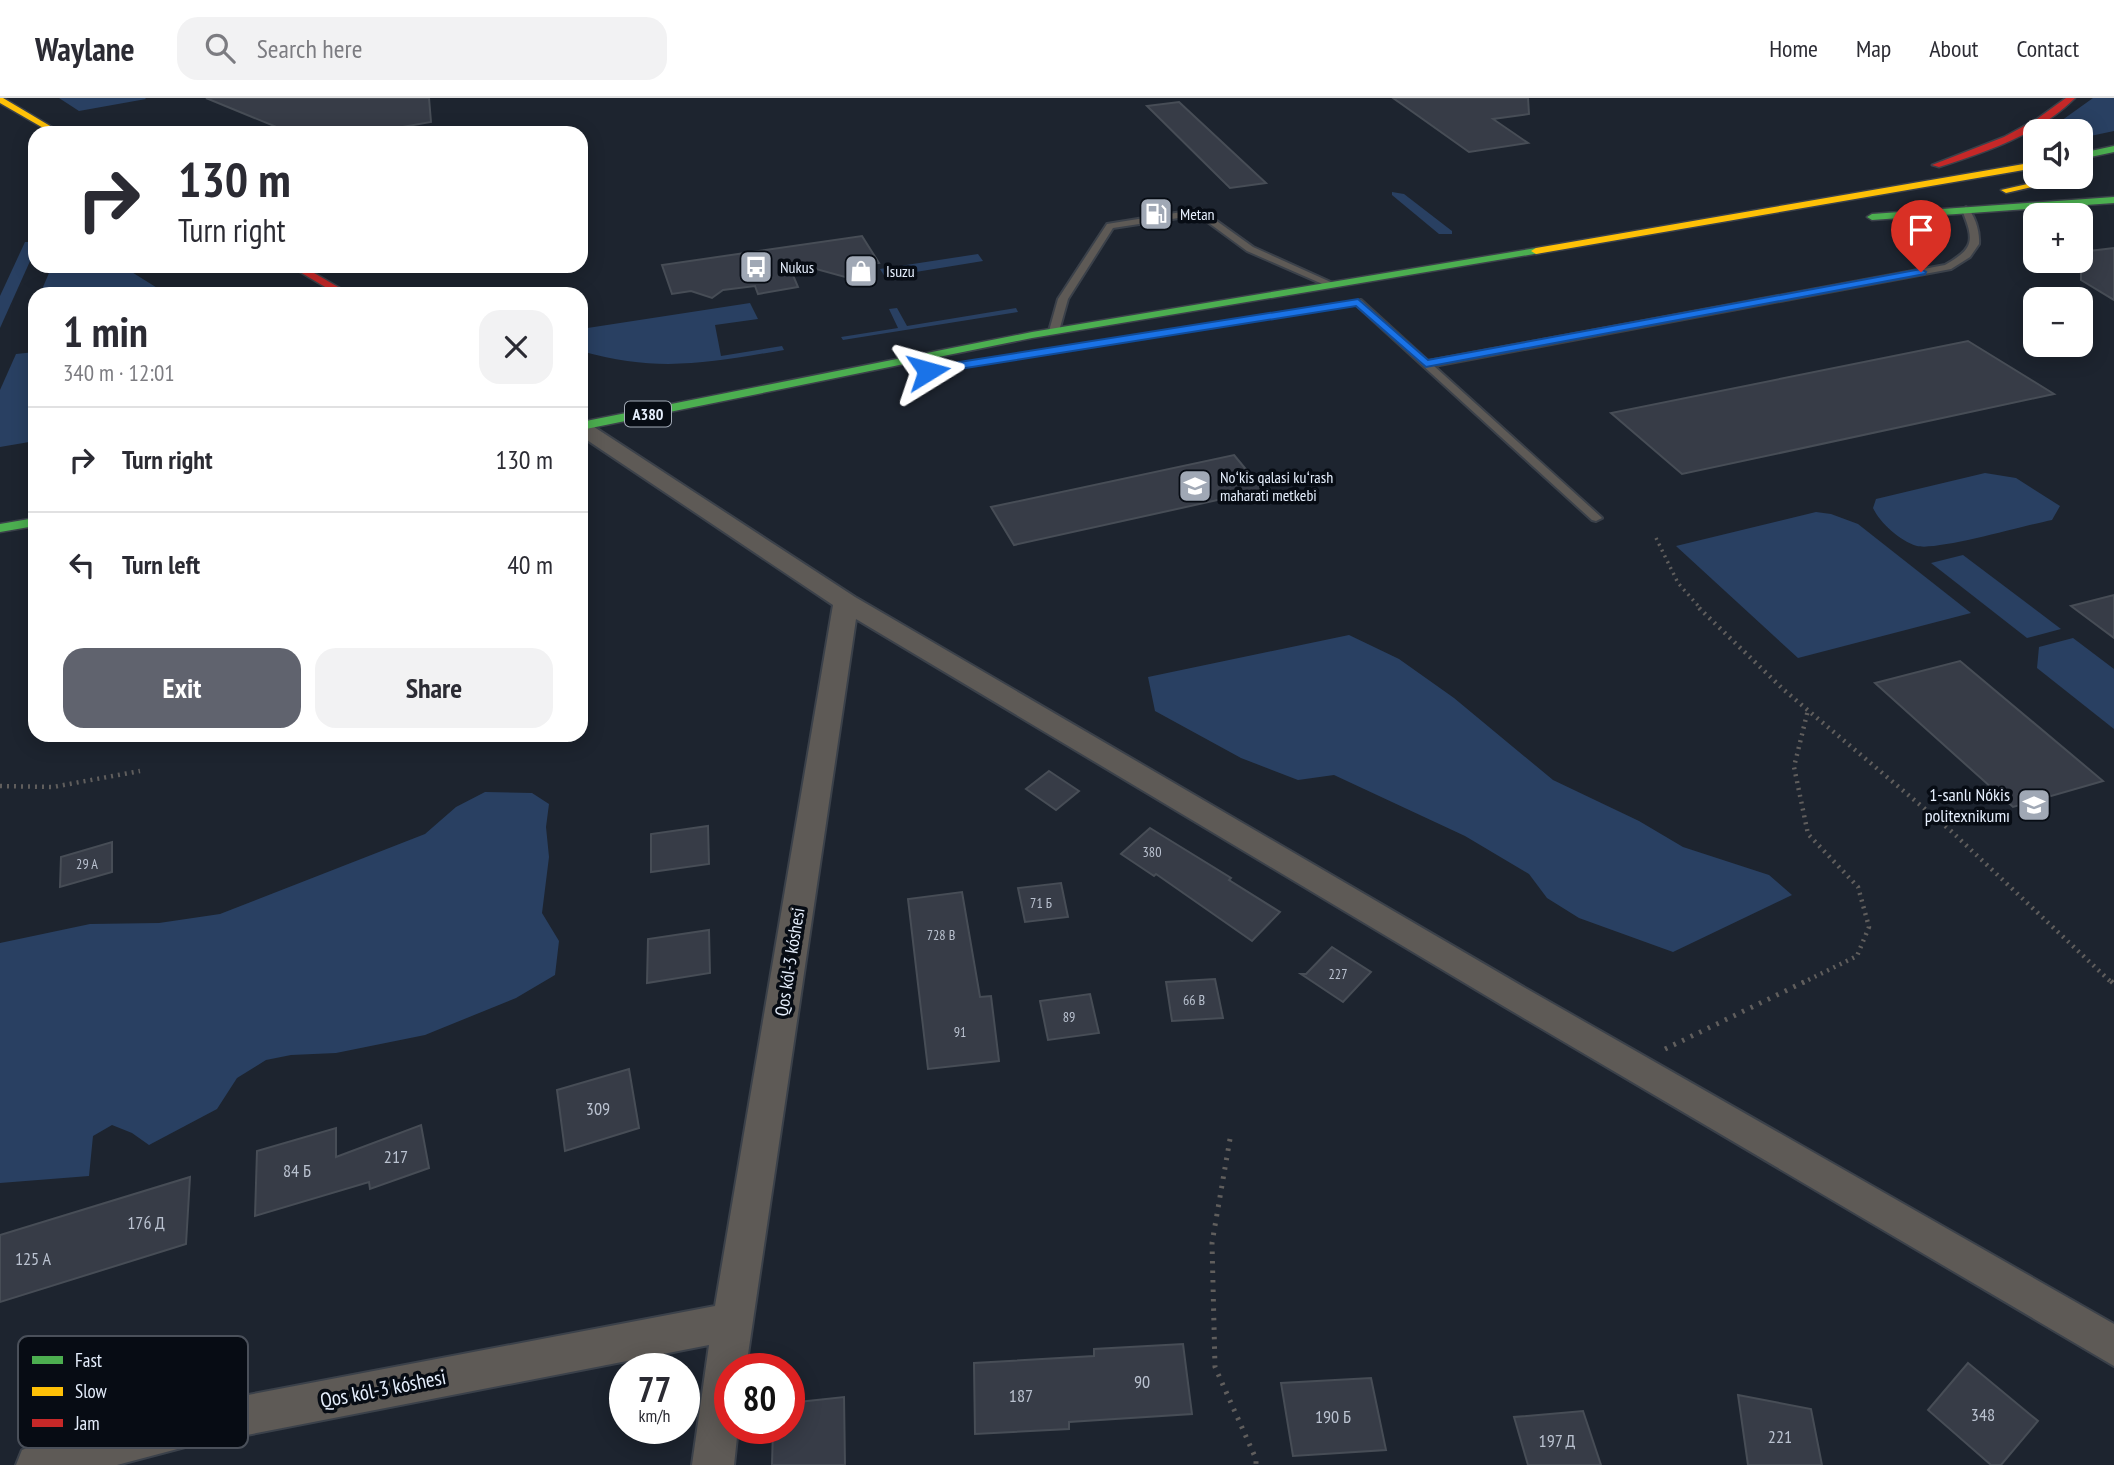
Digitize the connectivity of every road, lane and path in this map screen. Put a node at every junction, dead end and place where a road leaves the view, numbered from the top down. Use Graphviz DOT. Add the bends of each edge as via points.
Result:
graph roads {
  1 [pos="2071,98"];
  2 [pos="0,100"];
  3 [pos="46,126"];
  4 [pos="2114,149"];
  5 [pos="2093,153"];
  6 [pos="2023,168"];
  7 [pos="2023,187"];
  8 [pos="2114,200"];
  9 [pos="1966,210"];
  10 [pos="1781,211"];
  11 [pos="308,273"];
  12 [pos="1330,284"];
  13 [pos="332,287"];
  14 [pos="1385,298"];
  15 [pos="1351,303"];
  16 [pos="1054,331"];
  17 [pos="1426,364"];
  18 [pos="965,366"];
  19 [pos="716,401"];
  20 [pos="588,425"];
  21 [pos="588,431"];
  22 [pos="1596,518"];
  23 [pos="28,523"];
  24 [pos="0,528"];
  25 [pos="1656,538"];
  26 [pos="846,602"];
  27 [pos="1808,710"];
  28 [pos="140,771"];
  29 [pos="0,786"];
  30 [pos="2114,984"];
  31 [pos="1632,1065"];
  32 [pos="1230,1139"];
  33 [pos="732,1322"];
  34 [pos="2114,1346"];
  35 [pos="248,1415"];
  36 [pos="104,1448"];
  37 [pos="37,1465"];
  38 [pos="713,1465"];
  39 [pos="1256,1465"];
  1 -- 10 [label="main road" via="2039,123 1988,146"];
  2 -- 3 [label="main road"];
  4 -- 5 [label="main road"];
  6 -- 10 [label="main road, A380"];
  7 -- 9 [label="main road" via="1865,218"];
  8 -- 9 [label="main road"];
  9 -- 17 [label="lane" via="1976,245 1969,255 1948,267"];
  10 -- 12 [label="main road, A380"];
  11 -- 13 [label="main road"];
  12 -- 16 [label="main road, A380"];
  12 -- 16 [label="lane" via="1250,249 1200,212 1110,226 1063,299"];
  14 -- 15 [label="main road"];
  15 -- 17 [label="lane"];
  16 -- 19 [label="main road, A380"];
  17 -- 22 [label="lane"];
  18 -- 19 [label="main road, A380"];
  19 -- 20 [label="main road, A380"];
  21 -- 26 [label="street"];
  23 -- 24 [label="main road"];
  25 -- 27 [label="path" via="1678,583 1696,605"];
  26 -- 31 [label="street"];
  26 -- 33 [label="street, Qos kól-3 kóshesi"];
  27 -- 30 [label="path" via="1951,831"];
  27 -- 31 [label="path" via="1794,767 1808,834 1858,887 1868,927 1857,956"];
  28 -- 29 [label="path" via="53,787"];
  31 -- 34 [label="street"];
  32 -- 39 [label="path" via="1212,1243 1215,1367"];
  33 -- 35 [label="street, Qos kól-3 kóshesi"];
  33 -- 38 [label="street, Qos kól-3 kóshesi"];
  36 -- 37 [label="street, Qos kól-3 kóshesi"];
}
